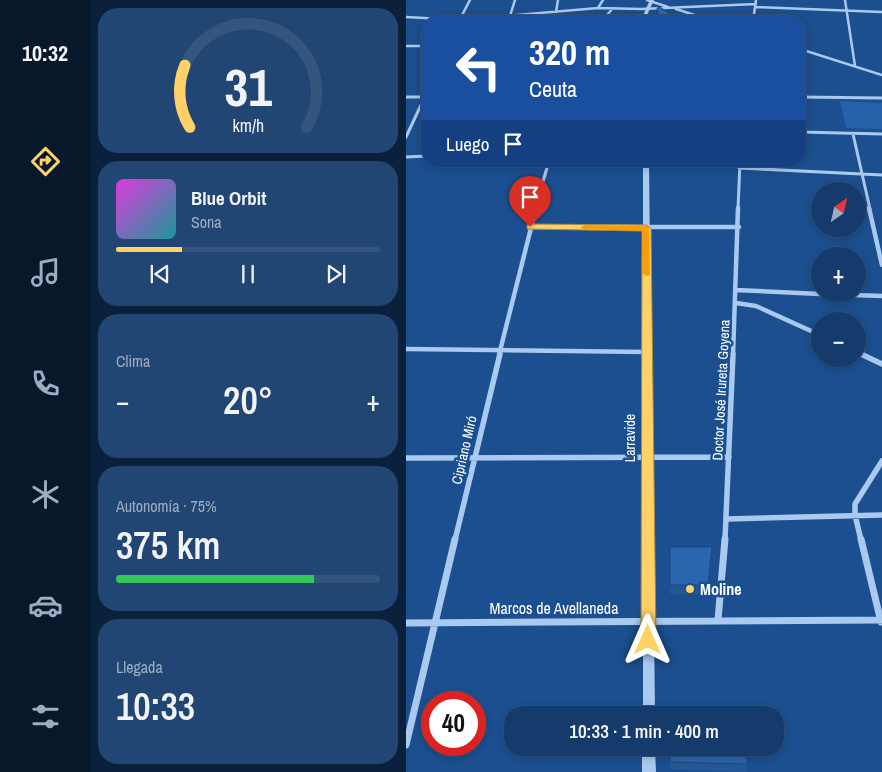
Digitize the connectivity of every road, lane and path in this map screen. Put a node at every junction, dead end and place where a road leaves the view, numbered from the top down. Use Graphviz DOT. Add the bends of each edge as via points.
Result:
graph roads {
  1 [pos="470,0"];
  2 [pos="516,0"];
  3 [pos="558,0"];
  4 [pos="603,0"];
  5 [pos="650,0"];
  6 [pos="756,0"];
  7 [pos="845,0"];
  8 [pos="756,6"];
  9 [pos="598,8"];
  10 [pos="612,8"];
  11 [pos="672,8"];
  12 [pos="647,9"];
  13 [pos="848,11"];
  14 [pos="556,12"];
  15 [pos="882,12"];
  16 [pos="463,15"];
  17 [pos="510,15"];
  18 [pos="522,15"];
  19 [pos="607,15"];
  20 [pos="646,15"];
  21 [pos="694,15"];
  22 [pos="754,15"];
  23 [pos="406,17"];
  24 [pos="421,18"];
  25 [pos="406,46"];
  26 [pos="421,46"];
  27 [pos="806,51"];
  28 [pos="855,66"];
  29 [pos="882,75"];
  30 [pos="406,97"];
  31 [pos="421,97"];
  32 [pos="806,97"];
  33 [pos="882,98"];
  34 [pos="421,107"];
  35 [pos="806,132"];
  36 [pos="853,134"];
  37 [pos="882,134"];
  38 [pos="406,137"];
  39 [pos="421,156"];
  40 [pos="406,157"];
  41 [pos="547,167"];
  42 [pos="646,167"];
  43 [pos="739,168"];
  44 [pos="861,174"];
  45 [pos="882,175"];
  46 [pos="530,227"];
  47 [pos="739,227"];
  48 [pos="646,228"];
  49 [pos="882,265"];
  50 [pos="736,290"];
  51 [pos="811,294"];
  52 [pos="866,295"];
  53 [pos="882,296"];
  54 [pos="736,303"];
  55 [pos="811,331"];
  56 [pos="406,349"];
  57 [pos="501,350"];
  58 [pos="647,352"];
  59 [pos="866,356"];
  60 [pos="882,364"];
  61 [pos="646,456"];
  62 [pos="729,457"];
  63 [pos="406,458"];
  64 [pos="475,458"];
  65 [pos="882,461"];
  66 [pos="855,515"];
  67 [pos="882,515"];
  68 [pos="727,519"];
  69 [pos="718,620"];
  70 [pos="648,621"];
  71 [pos="881,621"];
  72 [pos="406,623"];
  73 [pos="436,623"];
  74 [pos="649,706"];
  75 [pos="406,745"];
  76 [pos="649,756"];
  77 [pos="649,772"];
  1 -- 16 [label="street"];
  2 -- 17 [label="street"];
  3 -- 14 [label="street"];
  4 -- 9 [label="street"];
  5 -- 11 [label="street"];
  5 -- 12 [label="street"];
  6 -- 8 [label="street"];
  7 -- 13 [label="street"];
  8 -- 11 [label="street"];
  8 -- 13 [label="street"];
  8 -- 22 [label="street"];
  9 -- 10 [label="street"];
  9 -- 14 [label="street"];
  10 -- 12 [label="street"];
  10 -- 19 [label="street"];
  11 -- 12 [label="street"];
  11 -- 21 [label="street"];
  12 -- 20 [label="street"];
  13 -- 15 [label="street"];
  13 -- 28 [label="street"];
  14 -- 18 [label="street"];
  23 -- 24 [label="street"];
  25 -- 26 [label="street"];
  27 -- 28 [label="street"];
  28 -- 29 [label="street"];
  30 -- 31 [label="street"];
  32 -- 33 [label="street"];
  34 -- 38 [label="street"];
  35 -- 36 [label="street"];
  36 -- 37 [label="street"];
  36 -- 44 [label="street"];
  39 -- 40 [label="street"];
  41 -- 46 [label="street, Cipriano Miró"];
  42 -- 48 [label="street, Larravide"];
  43 -- 44 [label="street"];
  43 -- 47 [label="street, Doctor José Irureta Goyena"];
  44 -- 45 [label="street"];
  44 -- 49 [label="street"];
  46 -- 48 [label="street"];
  46 -- 57 [label="street, Cipriano Miró"];
  47 -- 48 [label="street"];
  47 -- 50 [label="street, Doctor José Irureta Goyena"];
  48 -- 58 [label="street, Larravide"];
  50 -- 51 [label="street"];
  50 -- 54 [label="street, Doctor José Irureta Goyena"];
  52 -- 53 [label="street"];
  54 -- 55 [label="street" via="756,306"];
  54 -- 62 [label="street, Doctor José Irureta Goyena"];
  56 -- 57 [label="street"];
  57 -- 58 [label="street"];
  57 -- 64 [label="street, Cipriano Miró"];
  58 -- 61 [label="street, Larravide"];
  59 -- 60 [label="street"];
  61 -- 62 [label="street"];
  61 -- 64 [label="street"];
  61 -- 70 [label="street, Larravide"];
  62 -- 68 [label="street, Doctor José Irureta Goyena"];
  63 -- 64 [label="street"];
  64 -- 73 [label="street, Cipriano Miró"];
  65 -- 66 [label="street" via="855,504"];
  66 -- 67 [label="street"];
  66 -- 68 [label="street"];
  66 -- 71 [label="street"];
  68 -- 69 [label="street, Doctor José Irureta Goyena"];
  69 -- 70 [label="street, Marcos de Avellaneda"];
  69 -- 71 [label="street, Marcos de Avellaneda"];
  70 -- 73 [label="street, Marcos de Avellaneda"];
  70 -- 74 [label="street, Larravide"];
  72 -- 73 [label="street, Marcos de Avellaneda"];
  73 -- 75 [label="street, Cipriano Miró"];
  76 -- 77 [label="street"];
}
